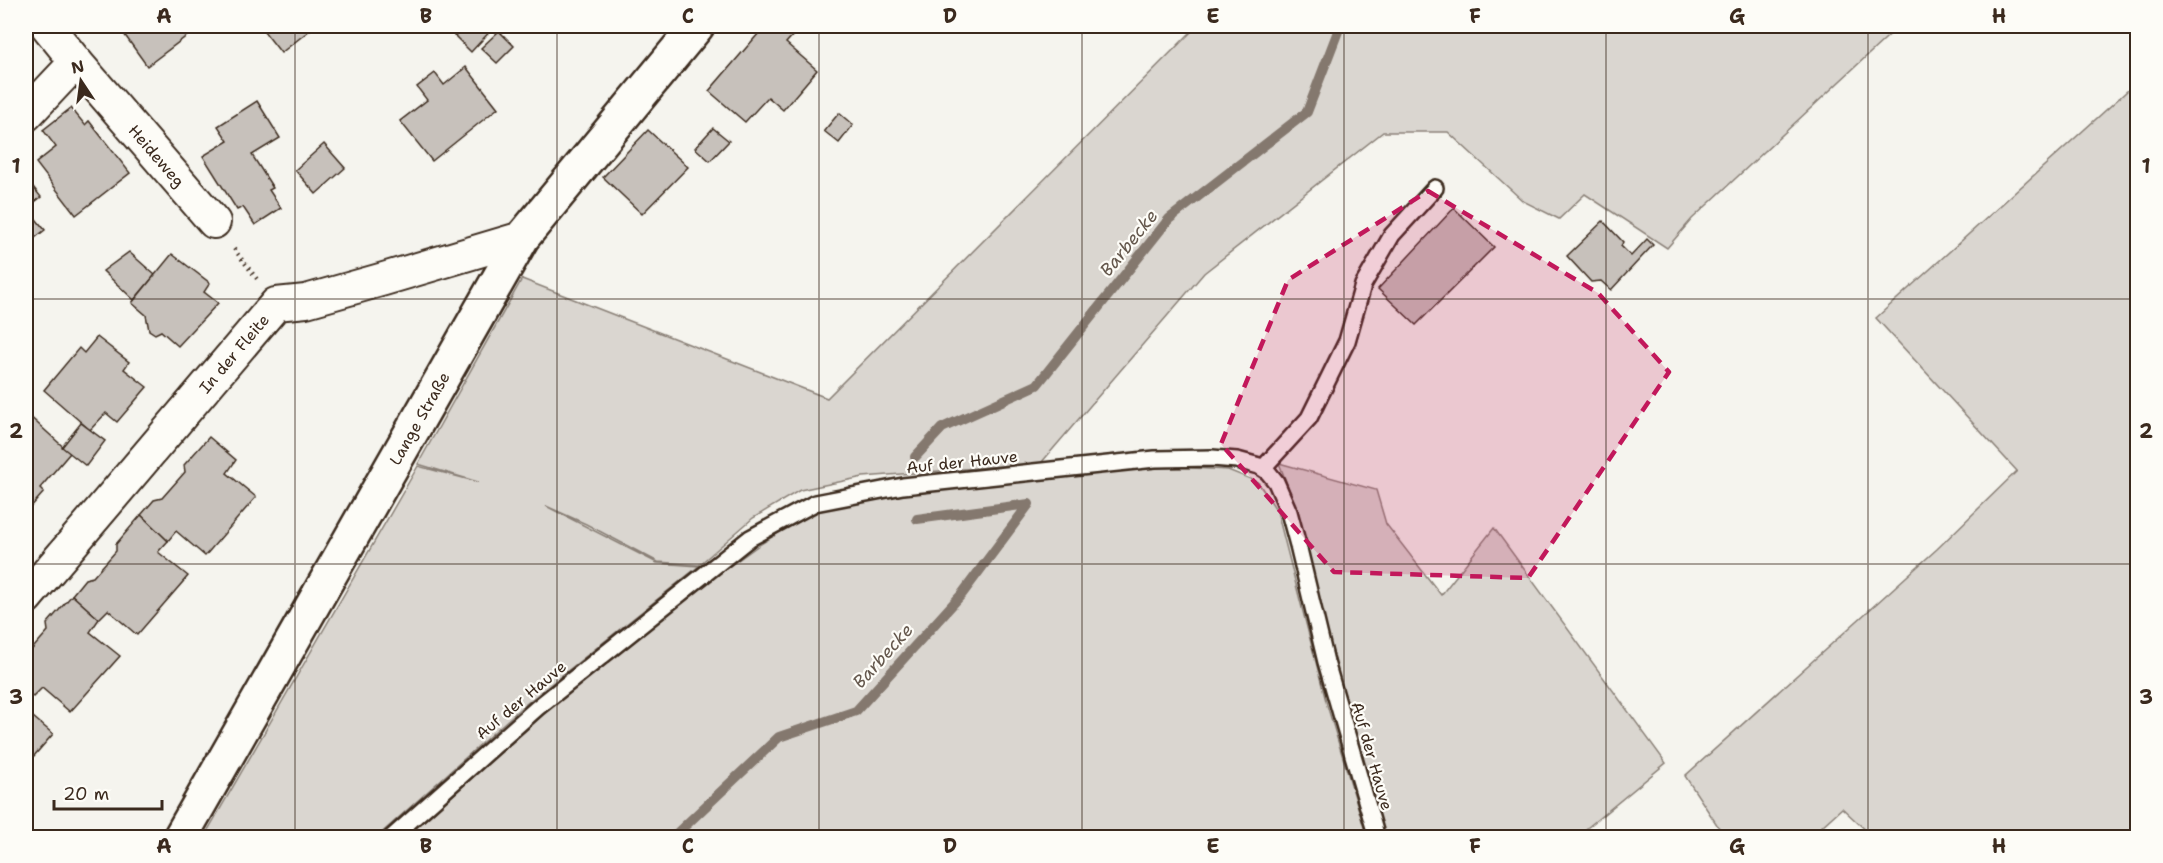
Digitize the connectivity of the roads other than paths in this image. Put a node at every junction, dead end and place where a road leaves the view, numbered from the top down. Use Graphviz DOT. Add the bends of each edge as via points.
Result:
graph roads {
  1 [pos="48,26"];
  2 [pos="697,26"];
  3 [pos="76,62"];
  4 [pos="26,115"];
  5 [pos="1435,188"];
  6 [pos="212,220"];
  7 [pos="522,238"];
  8 [pos="1263,468"];
  9 [pos="26,598"];
  10 [pos="180,837"];
  11 [pos="392,837"];
  12 [pos="1377,837"];
  1 -- 3 [label="street, Heideweg"];
  2 -- 7 [label="street, Lange Straße"];
  3 -- 4 [label="street"];
  3 -- 6 [label="street, Heideweg"];
  5 -- 8 [label="lane" via="1392,235 1363,285 1347,340 1309,418"];
  7 -- 9 [label="street, In der Fleite" via="340,292 276,304"];
  7 -- 10 [label="street, Lange Straße"];
  8 -- 11 [label="lane, Auf der Hauve" via="1237,460 1155,459 903,486 815,503 750,538 537,708"];
  8 -- 12 [label="lane, Auf der Hauve" via="1276,482 1289,512 1326,662"];
}
